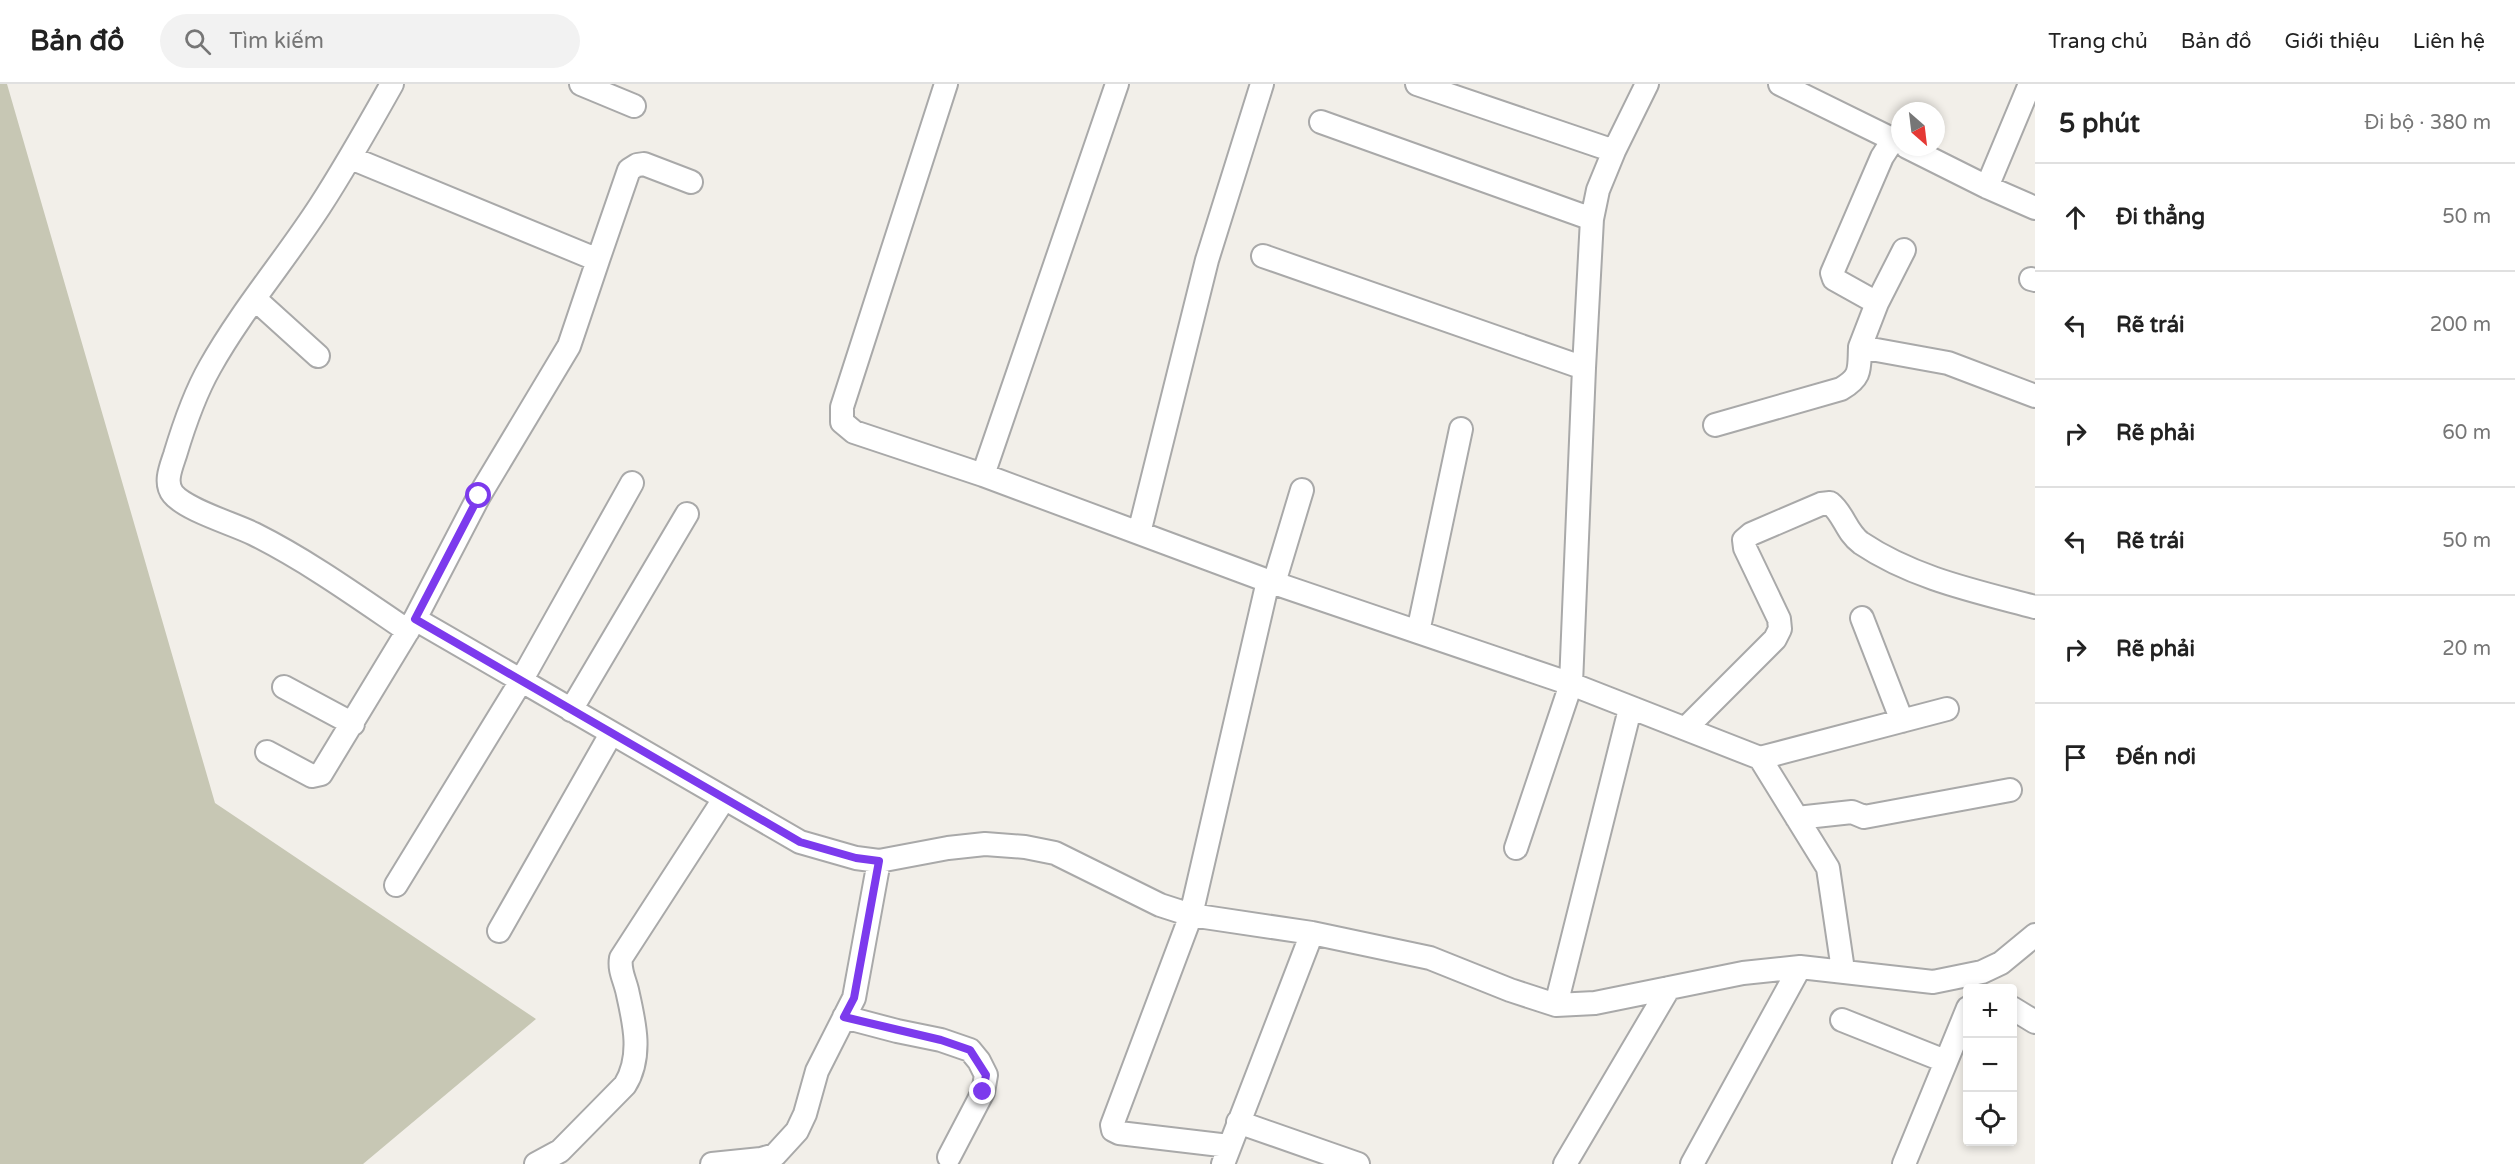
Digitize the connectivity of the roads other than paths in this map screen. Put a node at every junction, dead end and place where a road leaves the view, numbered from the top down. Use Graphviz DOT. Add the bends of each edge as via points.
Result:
graph roads {
  1 [pos="392,84"];
  2 [pos="581,84"];
  3 [pos="946,84"];
  4 [pos="1118,84"];
  5 [pos="1262,84"];
  6 [pos="1416,84"];
  7 [pos="1647,84"];
  8 [pos="1780,84"];
  9 [pos="2030,84"];
  10 [pos="634,106"];
  11 [pos="1322,122"];
  12 [pos="1891,139"];
  13 [pos="1891,150"];
  14 [pos="1614,152"];
  15 [pos="1926,156"];
  16 [pos="351,158"];
  17 [pos="691,182"];
  18 [pos="1987,187"];
  19 [pos="2035,208"];
  20 [pos="1592,219"];
  21 [pos="1904,250"];
  22 [pos="1263,256"];
  23 [pos="598,260"];
  24 [pos="255,299"];
  25 [pos="1877,303"];
  26 [pos="1860,347"];
  27 [pos="318,356"];
  28 [pos="1584,368"];
  29 [pos="2035,396"];
  30 [pos="1714,425"];
  31 [pos="1461,429"];
  32 [pos="983,475"];
  33 [pos="632,483"];
  34 [pos="1302,490"];
  35 [pos="687,514"];
  36 [pos="1139,534"];
  37 [pos="1271,582"];
  38 [pos="2035,606"];
  39 [pos="1862,618"];
  40 [pos="411,625"];
  41 [pos="1418,632"];
  42 [pos="521,681"];
  43 [pos="1571,684"];
  44 [pos="284,687"];
  45 [pos="1630,709"];
  46 [pos="1947,709"];
  47 [pos="571,710"];
  48 [pos="1902,721"];
  49 [pos="353,724"];
  50 [pos="1686,728"];
  51 [pos="611,734"];
  52 [pos="267,752"];
  53 [pos="1760,758"];
  54 [pos="2010,790"];
  55 [pos="724,799"];
  56 [pos="1797,818"];
  57 [pos="1516,848"];
  58 [pos="879,861"];
  59 [pos="396,885"];
  60 [pos="1191,915"];
  61 [pos="498,931"];
  62 [pos="1312,933"];
  63 [pos="2035,935"];
  64 [pos="1800,967"];
  65 [pos="1843,970"];
  66 [pos="1987,978"];
  67 [pos="1669,988"];
  68 [pos="1556,1005"];
  69 [pos="2017,1011"];
  70 [pos="844,1017"];
  71 [pos="1842,1020"];
  72 [pos="1963,1020"];
  73 [pos="2035,1022"];
  74 [pos="1963,1060"];
  75 [pos="1946,1061"];
  76 [pos="1238,1122"];
  77 [pos="1226,1155"];
  78 [pos="560,1157"];
  79 [pos="949,1157"];
  80 [pos="536,1164"];
  81 [pos="712,1164"];
  82 [pos="1358,1164"];
  83 [pos="1565,1164"];
  84 [pos="1692,1164"];
  85 [pos="1904,1164"];
  86 [pos="1922,1164"];
  1 -- 16 [label="street"];
  2 -- 10 [label="street"];
  3 -- 32 [label="street" via="842,407 842,423 854,432"];
  4 -- 32 [label="street"];
  5 -- 36 [label="street" via="1207,260"];
  6 -- 14 [label="street"];
  7 -- 14 [label="street"];
  8 -- 12 [label="street"];
  9 -- 18 [label="street"];
  11 -- 20 [label="street"];
  13 -- 25 [label="street" via="1882,157 1832,273 1834,279"];
  14 -- 20 [label="street" via="1598,190"];
  15 -- 18 [label="street"];
  16 -- 23 [label="street"];
  16 -- 24 [label="street"];
  17 -- 23 [label="street" via="644,164 629,170"];
  18 -- 19 [label="street"];
  20 -- 28 [label="street"];
  21 -- 25 [label="street"];
  22 -- 28 [label="street"];
  23 -- 40 [label="street" via="569,346 479,496"];
  24 -- 27 [label="street"];
  24 -- 40 [label="street" via="210,367 186,416 168,487 188,504 254,534"];
  25 -- 26 [label="street"];
  26 -- 29 [label="street" via="1948,363"];
  26 -- 30 [label="street" via="1859,373 1841,389"];
  28 -- 43 [label="street"];
  31 -- 41 [label="street"];
  32 -- 36 [label="street"];
  33 -- 42 [label="street"];
  34 -- 37 [label="street"];
  35 -- 47 [label="street"];
  36 -- 37 [label="street"];
  37 -- 41 [label="street"];
  37 -- 60 [label="street"];
  38 -- 50 [label="street" via="1913,571 1860,542 1849,532 1837,508 1830,503 1821,504 1744,540 1780,629"];
  39 -- 48 [label="street"];
  40 -- 42 [label="street"];
  40 -- 49 [label="street"];
  41 -- 43 [label="street"];
  42 -- 47 [label="street"];
  42 -- 59 [label="street"];
  43 -- 45 [label="street"];
  43 -- 57 [label="street"];
  44 -- 49 [label="street"];
  45 -- 50 [label="street"];
  45 -- 68 [label="street"];
  46 -- 48 [label="street"];
  47 -- 51 [label="street"];
  48 -- 53 [label="street"];
  49 -- 52 [label="street" via="318,777"];
  50 -- 53 [label="street"];
  51 -- 55 [label="street"];
  51 -- 61 [label="street"];
  53 -- 56 [label="street"];
  54 -- 56 [label="street" via="1864,818 1852,812"];
  55 -- 58 [label="street" via="800,842"];
  55 -- 78 [label="street" via="621,958 636,1045 632,1074"];
  56 -- 65 [label="street" via="1828,868"];
  58 -- 60 [label="street" via="985,844 1025,847 1055,853 1161,905"];
  58 -- 70 [label="street" via="854,998"];
  60 -- 62 [label="street"];
  60 -- 77 [label="street" via="1112,1125 1119,1133"];
  62 -- 68 [label="street" via="1430,958"];
  62 -- 76 [label="street"];
  63 -- 66 [label="street"];
  64 -- 65 [label="street"];
  64 -- 67 [label="street" via="1743,973"];
  64 -- 84 [label="street"];
  65 -- 66 [label="street" via="1934,982"];
  67 -- 68 [label="street" via="1595,1003"];
  67 -- 83 [label="street"];
  69 -- 73 [label="street"];
  70 -- 79 [label="street" via="941,1040 970,1050 979,1061 986,1075 983,1092"];
  70 -- 81 [label="street" via="817,1071 805,1114 788,1143 775,1155 761,1159"];
  71 -- 75 [label="street"];
  72 -- 75 [label="street"];
  74 -- 86 [label="street"];
  75 -- 85 [label="street"];
  76 -- 77 [label="street"];
  76 -- 82 [label="street"];
  78 -- 80 [label="street"];
}
